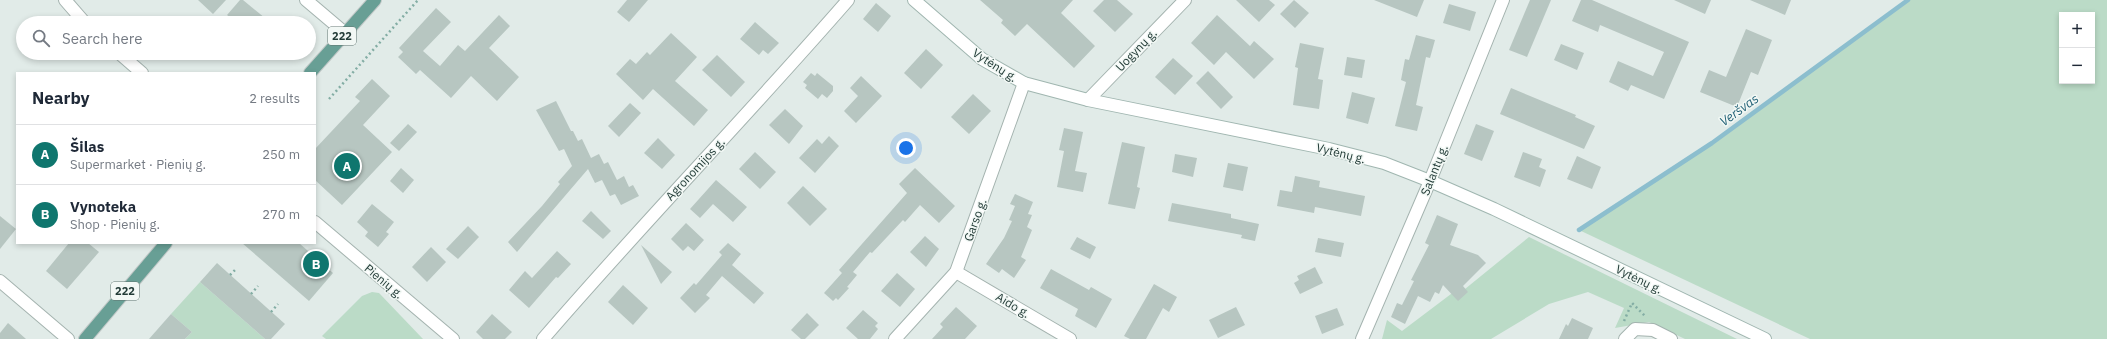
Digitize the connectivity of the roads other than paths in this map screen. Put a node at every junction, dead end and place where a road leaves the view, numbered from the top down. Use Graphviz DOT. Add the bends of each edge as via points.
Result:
graph roads {
  1 [pos="65,0"];
  2 [pos="306,0"];
  3 [pos="374,0"];
  4 [pos="848,0"];
  5 [pos="914,0"];
  6 [pos="1185,0"];
  7 [pos="1503,0"];
  8 [pos="79,16"];
  9 [pos="345,33"];
  10 [pos="127,60"];
  11 [pos="141,72"];
  12 [pos="311,72"];
  13 [pos="1024,83"];
  14 [pos="1088,100"];
  15 [pos="1430,181"];
  16 [pos="316,223"];
  17 [pos="165,244"];
  18 [pos="956,272"];
  19 [pos="0,281"];
  20 [pos="1625,338"];
  21 [pos="68,339"];
  22 [pos="85,339"];
  23 [pos="453,339"];
  24 [pos="543,339"];
  25 [pos="895,339"];
  26 [pos="1070,339"];
  27 [pos="1362,339"];
  28 [pos="1671,339"];
  29 [pos="1765,339"];
  1 -- 8 [label="street"];
  2 -- 9 [label="street"];
  3 -- 9 [label="main road, 222"];
  4 -- 24 [label="street, Agronomijos g."];
  5 -- 13 [label="street, Vytėnų g." via="982,59"];
  6 -- 14 [label="street, Uogynų g."];
  7 -- 15 [label="street, Salantų g."];
  9 -- 12 [label="main road, 222"];
  10 -- 11 [label="street"];
  13 -- 14 [label="street, Vytėnų g."];
  13 -- 18 [label="street, Garso g."];
  14 -- 15 [label="street, Vytėnų g." via="1329,149 1384,163"];
  15 -- 27 [label="street, Salantų g."];
  15 -- 29 [label="street, Vytėnų g."];
  16 -- 23 [label="street, Pienių g."];
  17 -- 22 [label="main road, 222"];
  18 -- 25 [label="street, Garso g."];
  18 -- 26 [label="street, Aido g."];
  19 -- 21 [label="street"];
  20 -- 28 [label="street" via="1635,329 1645,328"];
}
